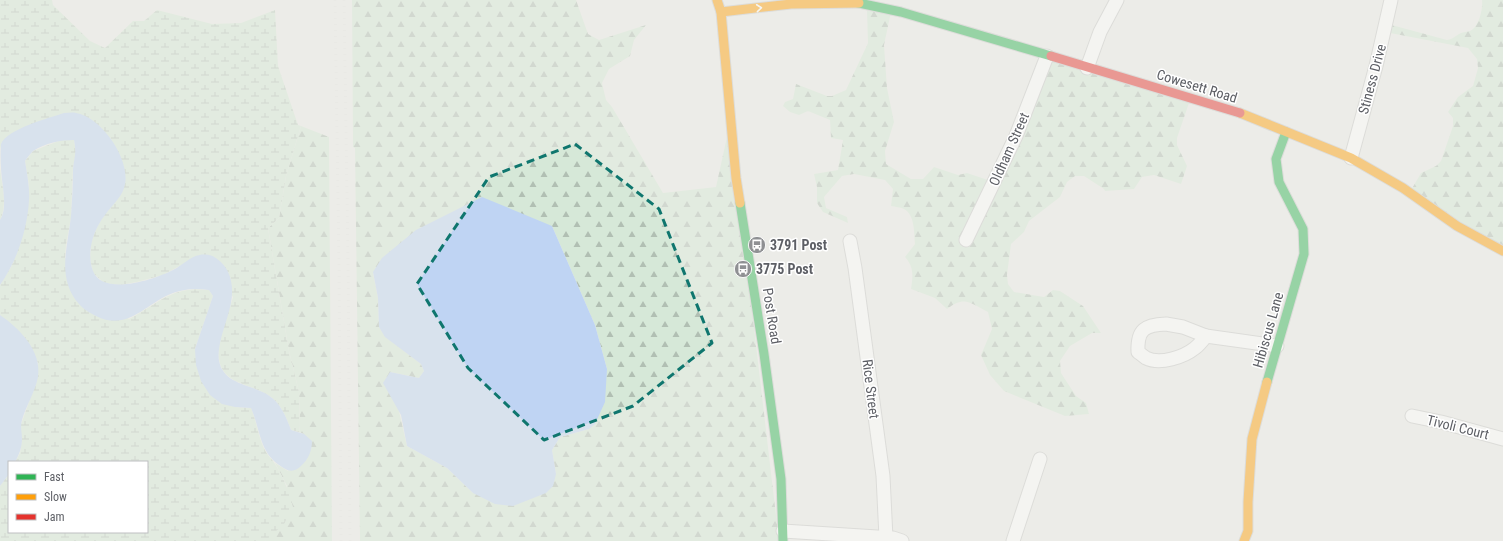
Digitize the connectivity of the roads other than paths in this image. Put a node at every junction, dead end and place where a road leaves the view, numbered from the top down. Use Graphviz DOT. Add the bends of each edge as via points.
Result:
graph roads {
  1 [pos="717,0"];
  2 [pos="845,0"];
  3 [pos="1117,0"];
  4 [pos="1391,0"];
  5 [pos="859,3"];
  6 [pos="720,12"];
  7 [pos="1047,56"];
  8 [pos="1088,68"];
  9 [pos="1286,132"];
  10 [pos="1350,158"];
  11 [pos="966,240"];
  12 [pos="850,241"];
  13 [pos="1503,251"];
  14 [pos="1206,336"];
  15 [pos="1277,346"];
  16 [pos="1412,416"];
  17 [pos="1503,438"];
  18 [pos="1040,459"];
  19 [pos="783,536"];
  20 [pos="886,538"];
  21 [pos="902,541"];
  22 [pos="1013,541"];
  23 [pos="1244,541"];
  1 -- 6 [label="main road, Post Road"];
  2 -- 5 [label="main road, Cowesett Road"];
  3 -- 8 [label="street" via="1100,32"];
  4 -- 10 [label="street, Stiness Drive" via="1376,66"];
  6 -- 5 [label="main road, Cowesett Road, one-way" via="791,4"];
  5 -- 7 [label="main road, Cowesett Road" via="901,12"];
  6 -- 19 [label="main road, Post Road" via="736,178 781,479"];
  7 -- 8 [label="main road, Cowesett Road"];
  7 -- 11 [label="street, Oldham Street" via="1016,136"];
  8 -- 9 [label="main road, Cowesett Road" via="1236,112"];
  9 -- 10 [label="main road, Cowesett Road"];
  9 -- 15 [label="main road, Hibiscus Lane" via="1276,159 1279,182 1303,229 1304,254"];
  10 -- 13 [label="main road, Cowesett Road" via="1402,188 1457,226"];
  12 -- 20 [label="street, Rice Street" via="883,476"];
  14 -- 14 [label="street" via="1183,327 1150,325 1142,332 1138,352 1147,358 1170,359 1195,348"];
  14 -- 15 [label="street"];
  15 -- 23 [label="main road, Hibiscus Lane" via="1252,439 1248,531"];
  16 -- 17 [label="street, Tivoli Court"];
  18 -- 22 [label="street"];
  19 -- 20 [label="street"];
  20 -- 21 [label="street"];
}
